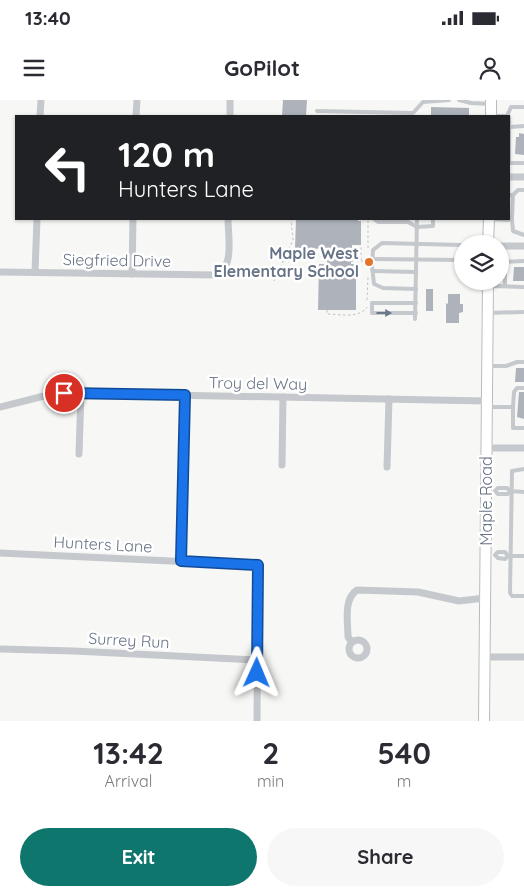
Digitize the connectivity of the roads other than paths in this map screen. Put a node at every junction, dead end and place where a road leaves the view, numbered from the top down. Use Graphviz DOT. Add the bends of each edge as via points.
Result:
graph roads {
  1 [pos="41,100"];
  2 [pos="137,100"];
  3 [pos="230,100"];
  4 [pos="449,100"];
  5 [pos="460,100"];
  6 [pos="421,101"];
  7 [pos="491,102"];
  8 [pos="524,107"];
  9 [pos="317,111"];
  10 [pos="40,115"];
  11 [pos="136,115"];
  12 [pos="230,115"];
  13 [pos="491,115"];
  14 [pos="508,115"];
  15 [pos="524,126"];
  16 [pos="510,127"];
  17 [pos="510,163"];
  18 [pos="524,163"];
  19 [pos="510,177"];
  20 [pos="524,177"];
  21 [pos="524,190"];
  22 [pos="511,195"];
  23 [pos="37,220"];
  24 [pos="133,220"];
  25 [pos="228,220"];
  26 [pos="375,220"];
  27 [pos="417,220"];
  28 [pos="433,220"];
  29 [pos="489,220"];
  30 [pos="512,220"];
  31 [pos="417,227"];
  32 [pos="524,234"];
  33 [pos="488,235"];
  34 [pos="417,244"];
  35 [pos="454,245"];
  36 [pos="509,246"];
  37 [pos="524,246"];
  38 [pos="370,260"];
  39 [pos="417,260"];
  40 [pos="454,260"];
  41 [pos="524,261"];
  42 [pos="509,262"];
  43 [pos="370,270"];
  44 [pos="0,272"];
  45 [pos="35,272"];
  46 [pos="416,272"];
  47 [pos="132,274"];
  48 [pos="509,286"];
  49 [pos="524,286"];
  50 [pos="416,289"];
  51 [pos="488,290"];
  52 [pos="416,303"];
  53 [pos="523,312"];
  54 [pos="416,313"];
  55 [pos="487,313"];
  56 [pos="416,319"];
  57 [pos="524,362"];
  58 [pos="487,366"];
  59 [pos="524,388"];
  60 [pos="81,393"];
  61 [pos="185,395"];
  62 [pos="283,397"];
  63 [pos="389,399"];
  64 [pos="486,404"];
  65 [pos="0,407"];
  66 [pos="513,408"];
  67 [pos="524,428"];
  68 [pos="486,448"];
  69 [pos="524,448"];
  70 [pos="79,454"];
  71 [pos="282,465"];
  72 [pos="387,467"];
  73 [pos="524,469"];
  74 [pos="490,491"];
  75 [pos="511,491"];
  76 [pos="524,492"];
  77 [pos="0,553"];
  78 [pos="490,553"];
  79 [pos="509,556"];
  80 [pos="524,556"];
  81 [pos="181,561"];
  82 [pos="524,596"];
  83 [pos="485,598"];
  84 [pos="352,642"];
  85 [pos="0,649"];
  86 [pos="484,657"];
  87 [pos="524,657"];
  88 [pos="257,660"];
  89 [pos="257,721"];
  90 [pos="484,721"];
  1 -- 10 [label="street"];
  2 -- 11 [label="street"];
  3 -- 12 [label="street"];
  4 -- 6 [label="lane"];
  5 -- 7 [label="lane"];
  6 -- 9 [label="lane" via="413,113"];
  7 -- 13 [label="main road"];
  8 -- 14 [label="lane" via="511,107"];
  15 -- 16 [label="lane"];
  17 -- 18 [label="lane"];
  19 -- 20 [label="street"];
  21 -- 22 [label="lane"];
  22 -- 30 [label="lane"];
  23 -- 45 [label="street"];
  24 -- 47 [label="street"];
  25 -- 47 [label="street, Siegfried Drive" via="227,263 223,271 215,275"];
  26 -- 31 [label="lane" via="408,222"];
  27 -- 31 [label="lane"];
  28 -- 31 [label="lane" via="433,226"];
  29 -- 33 [label="main road"];
  30 -- 32 [label="lane" via="513,231"];
  31 -- 34 [label="lane"];
  34 -- 35 [label="lane"];
  34 -- 38 [label="lane" via="382,243 373,250"];
  34 -- 39 [label="lane"];
  36 -- 37 [label="street"];
  38 -- 39 [label="lane"];
  38 -- 43 [label="lane"];
  39 -- 40 [label="lane"];
  39 -- 46 [label="lane"];
  41 -- 42 [label="lane"];
  43 -- 46 [label="lane"];
  43 -- 50 [label="lane" via="374,284 383,288"];
  44 -- 45 [label="street, Siegfried Drive"];
  45 -- 47 [label="street, Siegfried Drive"];
  46 -- 50 [label="lane"];
  48 -- 49 [label="lane"];
  50 -- 52 [label="lane"];
  51 -- 55 [label="main road, Maple Road"];
  52 -- 54 [label="lane"];
  52 -- 54 [label="lane, one-way" via="372,302 372,313"];
  53 -- 55 [label="lane"];
  54 -- 56 [label="lane"];
  55 -- 58 [label="main road, Maple Road"];
  57 -- 58 [label="lane"];
  58 -- 64 [label="main road, Maple Road"];
  59 -- 66 [label="lane" via="517,388 514,392"];
  60 -- 61 [label="street, Troy del Way"];
  60 -- 65 [label="street, Troy del Way" via="52,394"];
  60 -- 70 [label="street"];
  61 -- 62 [label="street, Troy del Way"];
  61 -- 81 [label="street"];
  62 -- 63 [label="street, Troy del Way"];
  62 -- 71 [label="street"];
  63 -- 64 [label="street, Troy del Way"];
  63 -- 72 [label="street"];
  64 -- 66 [label="lane"];
  64 -- 68 [label="main road, Maple Road"];
  66 -- 67 [label="lane" via="513,428"];
  68 -- 69 [label="street"];
  68 -- 74 [label="main road, Maple Road"];
  73 -- 75 [label="lane" via="512,471"];
  74 -- 75 [label="lane" via="498,494"];
  74 -- 78 [label="main road, Maple Road"];
  75 -- 76 [label="lane"];
  75 -- 79 [label="lane"];
  77 -- 81 [label="street, Hunters Lane"];
  78 -- 79 [label="lane" via="505,552"];
  78 -- 83 [label="main road, Maple Road"];
  79 -- 80 [label="lane"];
  79 -- 82 [label="lane" via="510,593 512,596"];
  81 -- 88 [label="street, Hunters Lane" via="258,565"];
  83 -- 84 [label="street" via="459,601 418,592 358,590 349,600 348,637"];
  83 -- 86 [label="main road, Maple Road"];
  85 -- 88 [label="street, Surrey Run"];
  86 -- 87 [label="street"];
  86 -- 90 [label="main road, Maple Road"];
  88 -- 89 [label="street, Hunters Lane"];
}
